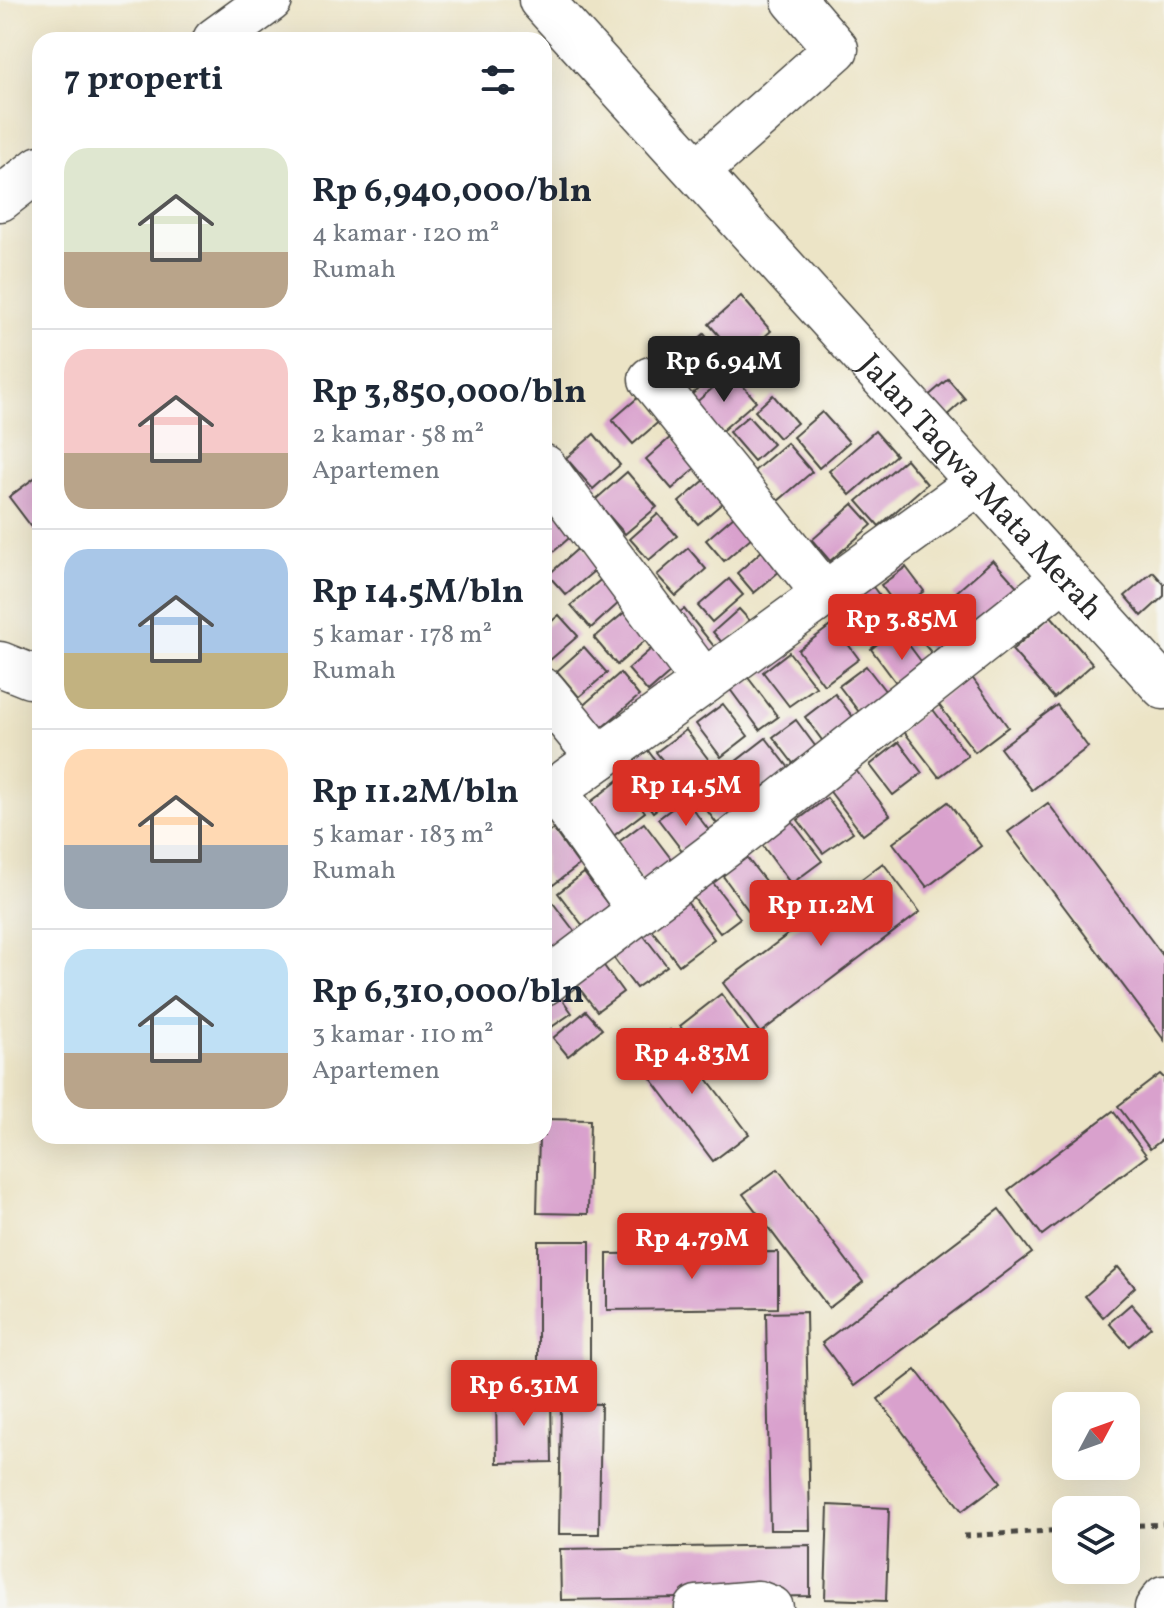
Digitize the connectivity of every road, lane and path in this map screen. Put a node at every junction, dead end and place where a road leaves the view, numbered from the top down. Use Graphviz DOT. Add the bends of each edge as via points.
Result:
graph roads {
  1 [pos="270,0"];
  2 [pos="541,0"];
  3 [pos="794,0"];
  4 [pos="226,32"];
  5 [pos="698,171"];
  6 [pos="32,174"];
  7 [pos="0,199"];
  8 [pos="651,379"];
  9 [pos="552,478"];
  10 [pos="978,483"];
  11 [pos="1063,578"];
  12 [pos="825,594"];
  13 [pos="0,664"];
  14 [pos="32,676"];
  15 [pos="704,682"];
  16 [pos="1164,687"];
  17 [pos="552,701"];
  18 [pos="599,758"];
  19 [pos="552,792"];
  20 [pos="552,798"];
  21 [pos="639,909"];
  22 [pos="552,977"];
  23 [pos="1164,1524"];
  24 [pos="1140,1525"];
  25 [pos="1052,1531"];
  26 [pos="964,1536"];
  27 [pos="1164,1598"];
  28 [pos="697,1608"];
  29 [pos="771,1608"];
  30 [pos="1157,1608"];
  1 -- 4 [label="street"];
  2 -- 5 [label="street, Jalan Taqwa Mata Merah"];
  3 -- 5 [label="street" via="836,49"];
  5 -- 10 [label="street, Jalan Taqwa Mata Merah"];
  6 -- 7 [label="street"];
  8 -- 12 [label="street"];
  9 -- 15 [label="street"];
  10 -- 11 [label="street, Jalan Taqwa Mata Merah"];
  10 -- 12 [label="street"];
  11 -- 16 [label="street, Jalan Taqwa Mata Merah"];
  11 -- 21 [label="street"];
  12 -- 15 [label="street"];
  13 -- 14 [label="street"];
  15 -- 18 [label="street"];
  17 -- 18 [label="street"];
  18 -- 19 [label="street"];
  20 -- 21 [label="street"];
  21 -- 22 [label="street"];
  23 -- 24 [label="path"];
  25 -- 26 [label="path"];
  27 -- 30 [label="street"];
  28 -- 29 [label="street" via="758,1603"];
}
